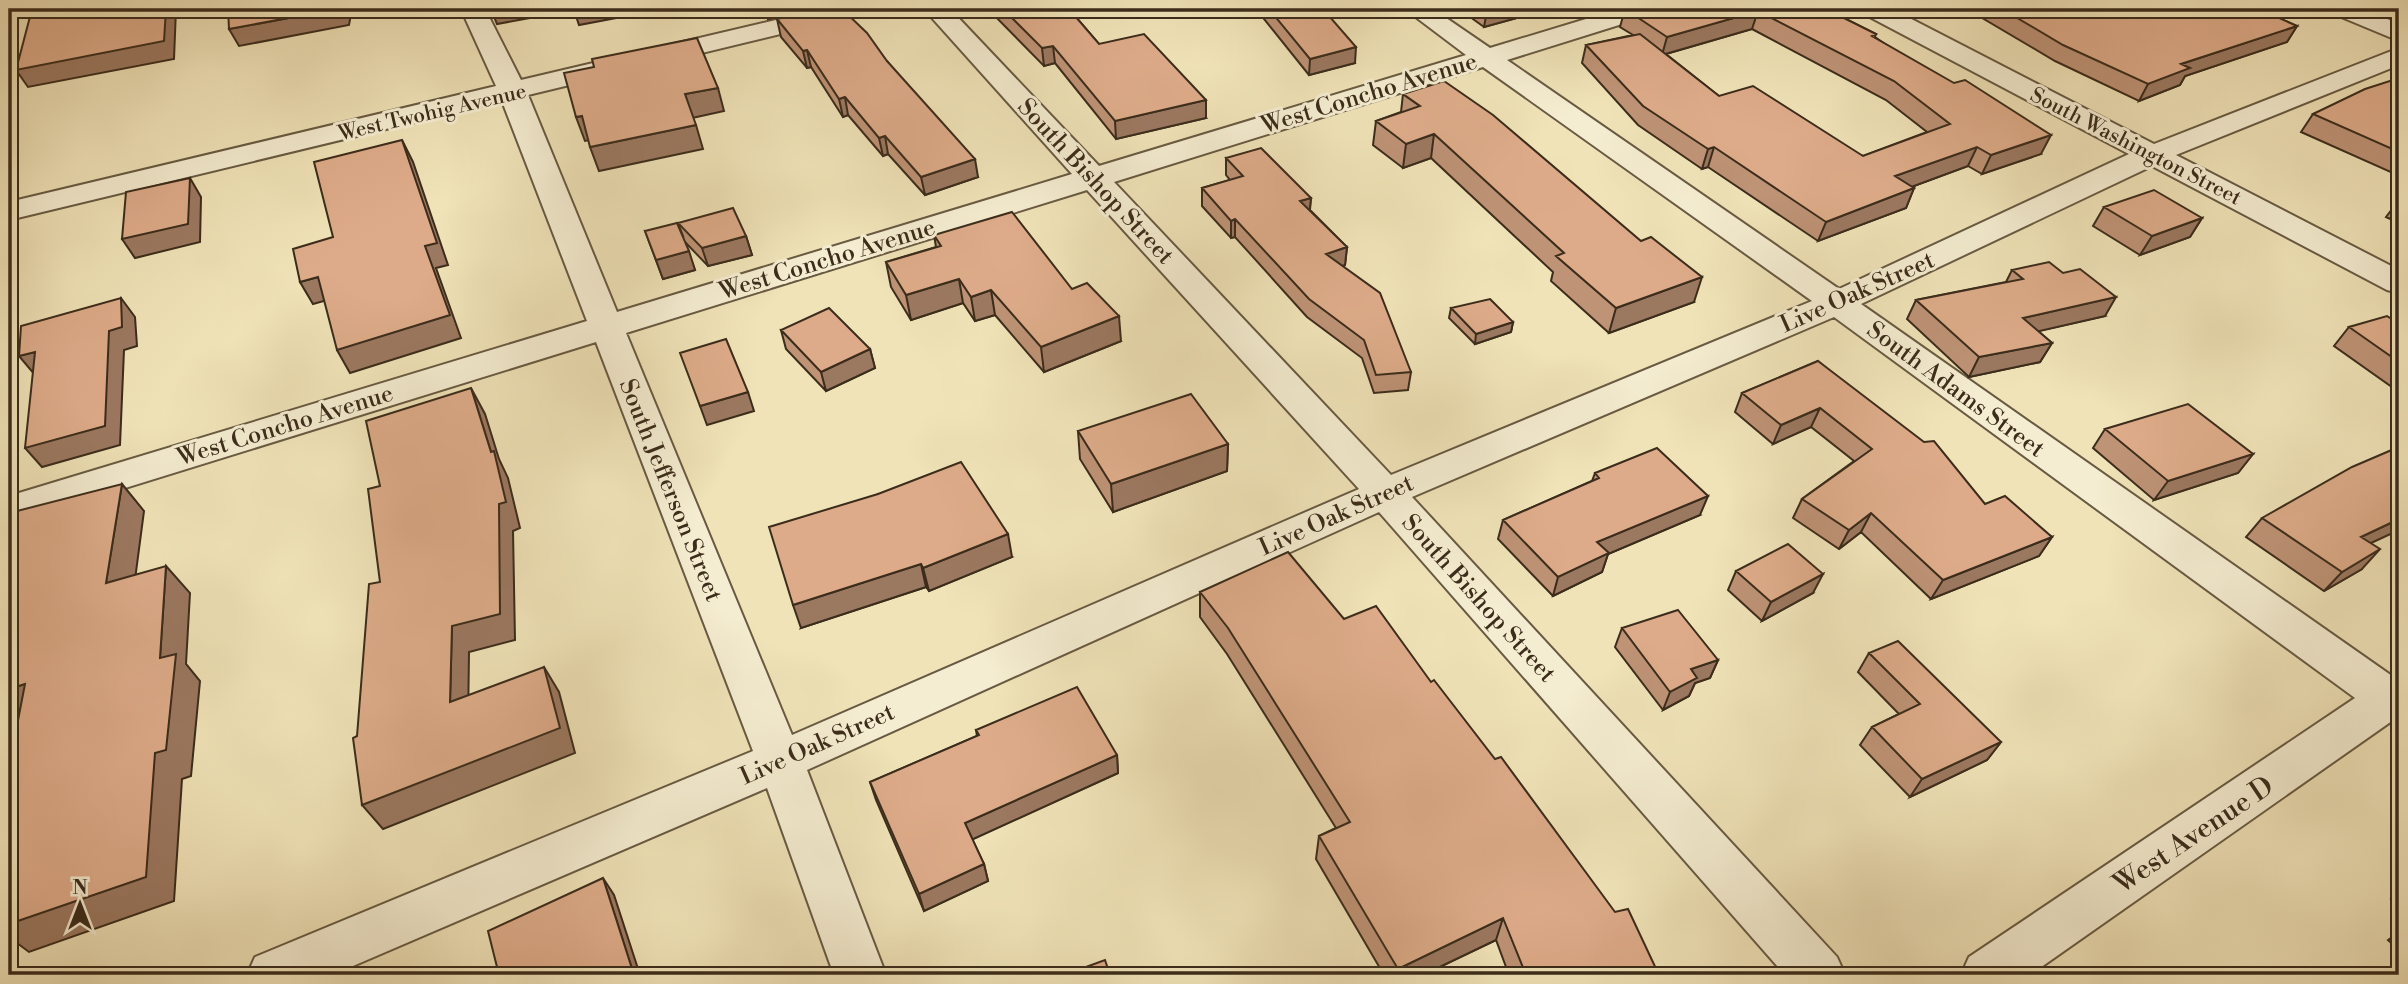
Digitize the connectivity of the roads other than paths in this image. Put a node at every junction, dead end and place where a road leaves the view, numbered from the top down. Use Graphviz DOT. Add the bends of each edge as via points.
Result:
graph roads {
  1 [pos="473,9"];
  2 [pos="854,9"];
  3 [pos="936,9"];
  4 [pos="1417,9"];
  5 [pos="1645,9"];
  6 [pos="1873,9"];
  7 [pos="2343,9"];
  8 [pos="2399,33"];
  9 [pos="2399,56"];
  10 [pos="1486,58"];
  11 [pos="513,93"];
  12 [pos="2153,155"];
  13 [pos="1093,178"];
  14 [pos="9,211"];
  15 [pos="2399,283"];
  16 [pos="1837,303"];
  17 [pos="605,327"];
  18 [pos="1385,493"];
  19 [pos="9,510"];
  20 [pos="2395,696"];
  21 [pos="780,761"];
  22 [pos="273,975"];
  23 [pos="860,975"];
  24 [pos="1819,975"];
  25 [pos="1987,975"];
  1 -- 11 [label="street, South Jefferson Street"];
  2 -- 11 [label="street, West Twohig Avenue"];
  3 -- 13 [label="street, South Bishop Street"];
  4 -- 10 [label="street, South Adams Street"];
  5 -- 10 [label="street, West Concho Avenue"];
  6 -- 12 [label="street, South Washington Street"];
  7 -- 8 [label="street"];
  9 -- 12 [label="street, Live Oak Street"];
  10 -- 13 [label="street, West Concho Avenue"];
  10 -- 16 [label="street, South Adams Street"];
  11 -- 14 [label="street, West Twohig Avenue"];
  11 -- 17 [label="street, South Jefferson Street"];
  12 -- 15 [label="street, South Washington Street"];
  12 -- 16 [label="street, Live Oak Street"];
  13 -- 17 [label="street, West Concho Avenue"];
  13 -- 18 [label="street, South Bishop Street"];
  16 -- 18 [label="street, Live Oak Street"];
  16 -- 20 [label="street, South Adams Street"];
  17 -- 19 [label="street, West Concho Avenue"];
  17 -- 21 [label="street, South Jefferson Street"];
  18 -- 21 [label="street, Live Oak Street"];
  18 -- 24 [label="street, South Bishop Street"];
  20 -- 25 [label="street, West Avenue D"];
  21 -- 22 [label="street, Live Oak Street"];
  21 -- 23 [label="street, South Jefferson Street"];
}
